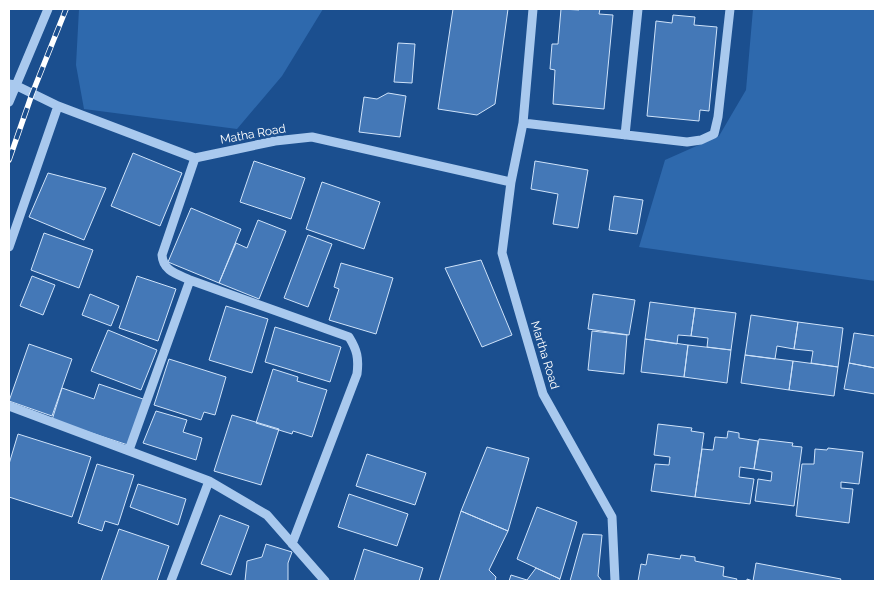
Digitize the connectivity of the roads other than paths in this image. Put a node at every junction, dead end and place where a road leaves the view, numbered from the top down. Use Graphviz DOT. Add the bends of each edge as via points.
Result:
graph roads {
  1 [pos="48,9"];
  2 [pos="533,9"];
  3 [pos="638,9"];
  4 [pos="730,9"];
  5 [pos="12,85"];
  6 [pos="9,102"];
  7 [pos="58,106"];
  8 [pos="523,123"];
  9 [pos="625,135"];
  10 [pos="195,158"];
  11 [pos="510,182"];
  12 [pos="9,247"];
  13 [pos="190,280"];
  14 [pos="9,406"];
  15 [pos="129,450"];
  16 [pos="209,481"];
  17 [pos="292,544"];
  18 [pos="171,581"];
  19 [pos="325,581"];
  20 [pos="616,581"];
  1 -- 5 [label="street"];
  2 -- 8 [label="street, Martha Road"];
  3 -- 9 [label="street"];
  4 -- 9 [label="street" via="714,134 687,142"];
  5 -- 6 [label="street"];
  5 -- 7 [label="street"];
  7 -- 10 [label="street"];
  7 -- 12 [label="street"];
  8 -- 9 [label="street"];
  8 -- 11 [label="street, Martha Road"];
  10 -- 11 [label="street, Matha Road" via="274,141 312,138"];
  10 -- 13 [label="street" via="162,255 162,262 168,270"];
  11 -- 20 [label="street, Martha Road" via="502,253 543,394 612,517"];
  13 -- 15 [label="street"];
  13 -- 17 [label="street" via="349,337 357,350 357,374"];
  14 -- 15 [label="street"];
  15 -- 16 [label="street"];
  16 -- 17 [label="street" via="267,515"];
  16 -- 18 [label="street"];
  17 -- 19 [label="street"];
}
